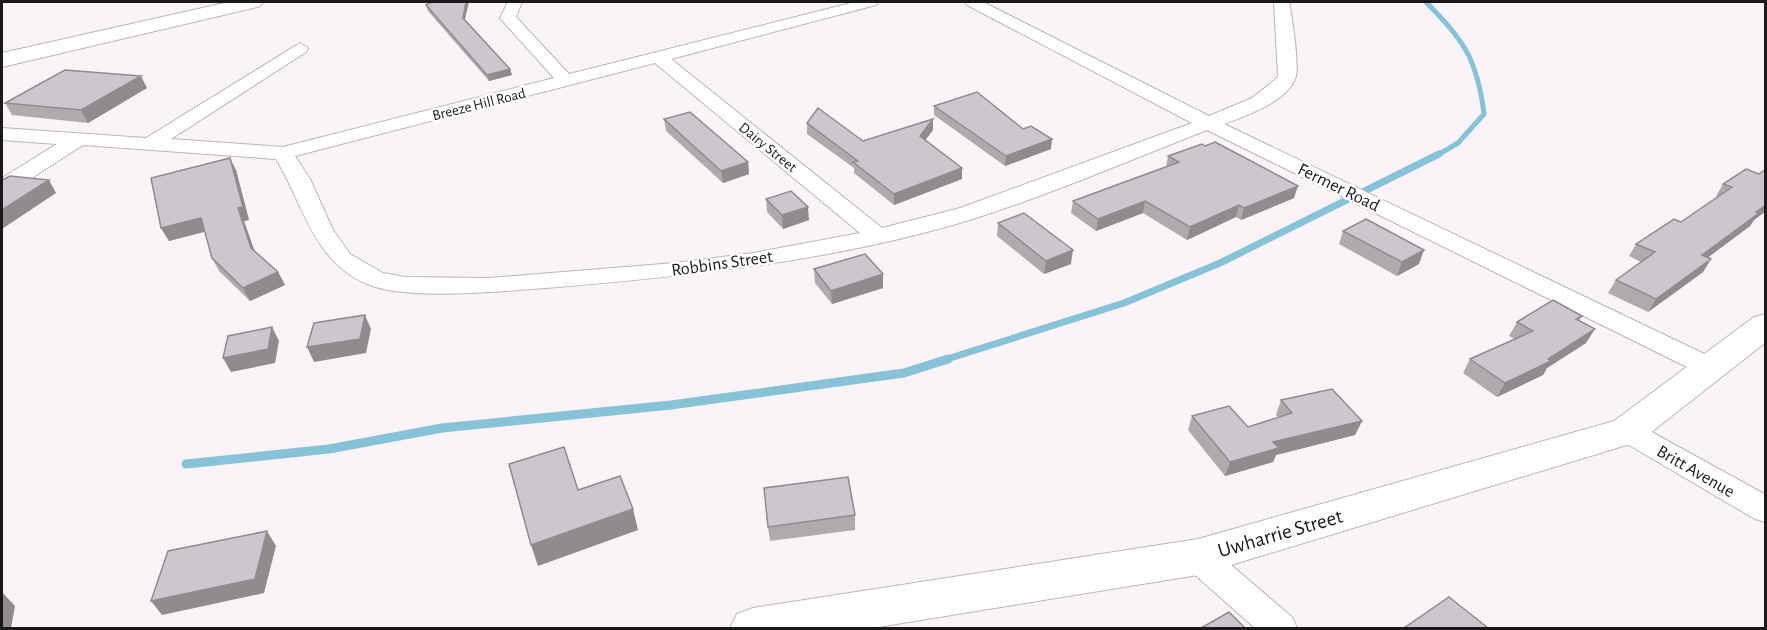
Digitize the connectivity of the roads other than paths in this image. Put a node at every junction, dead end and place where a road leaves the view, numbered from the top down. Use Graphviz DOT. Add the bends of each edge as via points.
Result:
graph roads {
  1 [pos="214,2"];
  2 [pos="253,2"];
  3 [pos="515,2"];
  4 [pos="871,2"];
  5 [pos="972,2"];
  6 [pos="1282,2"];
  7 [pos="300,48"];
  8 [pos="2,50"];
  9 [pos="658,57"];
  10 [pos="2,60"];
  11 [pos="567,81"];
  12 [pos="1209,124"];
  13 [pos="2,134"];
  14 [pos="79,139"];
  15 [pos="150,144"];
  16 [pos="284,153"];
  17 [pos="2,187"];
  18 [pos="878,236"];
  19 [pos="1766,325"];
  20 [pos="1709,367"];
  21 [pos="1627,431"];
  22 [pos="1766,510"];
  23 [pos="1198,557"];
  24 [pos="753,628"];
  25 [pos="1279,628"];
  1 -- 8 [label="main road"];
  2 -- 10 [label="main road"];
  3 -- 11 [label="street" via="508,18"];
  4 -- 9 [label="street, Breeze Hill Road"];
  5 -- 12 [label="street, Fermer Road"];
  6 -- 12 [label="street, Robbins Street" via="1288,64 1282,86 1246,109"];
  7 -- 15 [label="street"];
  9 -- 11 [label="street, Breeze Hill Road"];
  9 -- 18 [label="street, Dairy Street"];
  11 -- 16 [label="street, Breeze Hill Road"];
  12 -- 18 [label="street, Robbins Street" via="968,213"];
  12 -- 20 [label="street, Fermer Road"];
  13 -- 14 [label="street, Breeze Hill Road"];
  14 -- 15 [label="street, Breeze Hill Road"];
  14 -- 17 [label="street"];
  15 -- 16 [label="street, Breeze Hill Road"];
  16 -- 18 [label="street, Robbins Street" via="322,230 342,259 376,279 405,284 488,285 675,270 753,260"];
  19 -- 20 [label="main road, Uwharrie Street"];
  20 -- 21 [label="main road, Uwharrie Street"];
  21 -- 22 [label="street, Britt Avenue"];
  21 -- 23 [label="main road, Uwharrie Street"];
  23 -- 24 [label="main road, Uwharrie Street"];
  23 -- 25 [label="street"];
}
